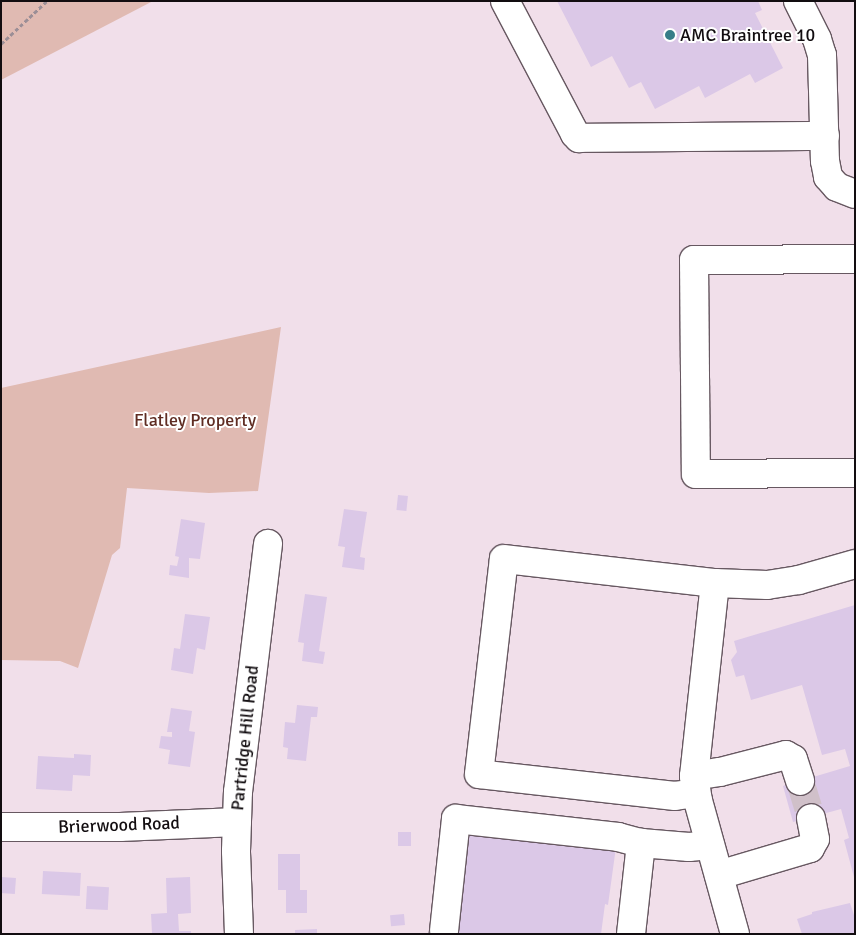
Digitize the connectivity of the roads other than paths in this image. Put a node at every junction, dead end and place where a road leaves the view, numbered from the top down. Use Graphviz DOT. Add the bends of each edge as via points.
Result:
graph roads {
  1 [pos="505,1"];
  2 [pos="798,1"];
  3 [pos="825,136"];
  4 [pos="855,194"];
  5 [pos="855,259"];
  6 [pos="855,472"];
  7 [pos="268,544"];
  8 [pos="855,564"];
  9 [pos="715,583"];
  10 [pos="800,781"];
  11 [pos="695,784"];
  12 [pos="811,818"];
  13 [pos="237,822"];
  14 [pos="1,827"];
  15 [pos="642,843"];
  16 [pos="710,845"];
  17 [pos="719,875"];
  18 [pos="444,931"];
  19 [pos="239,934"];
  20 [pos="631,934"];
  21 [pos="735,934"];
  1 -- 3 [label="street" via="575,134 582,140"];
  2 -- 3 [label="street" via="822,55"];
  3 -- 4 [label="street" via="828,177 837,187"];
  5 -- 6 [label="street" via="694,260 694,286 696,474"];
  7 -- 13 [label="street, Partridge Hill Road" via="241,754"];
  8 -- 9 [label="street" via="800,580 767,585"];
  9 -- 11 [label="street"];
  9 -- 11 [label="street" via="504,559 479,774 675,796"];
  10 -- 11 [label="street" via="793,759 786,755 720,772"];
  11 -- 16 [label="street"];
  12 -- 17 [label="street" via="815,839 810,848"];
  13 -- 14 [label="street, Brierwood Road" via="120,828"];
  13 -- 19 [label="street, Partridge Hill Road"];
  15 -- 16 [label="street" via="689,847"];
  15 -- 18 [label="street" via="618,837 456,819"];
  15 -- 20 [label="street"];
  16 -- 17 [label="street"];
  17 -- 21 [label="street"];
}
